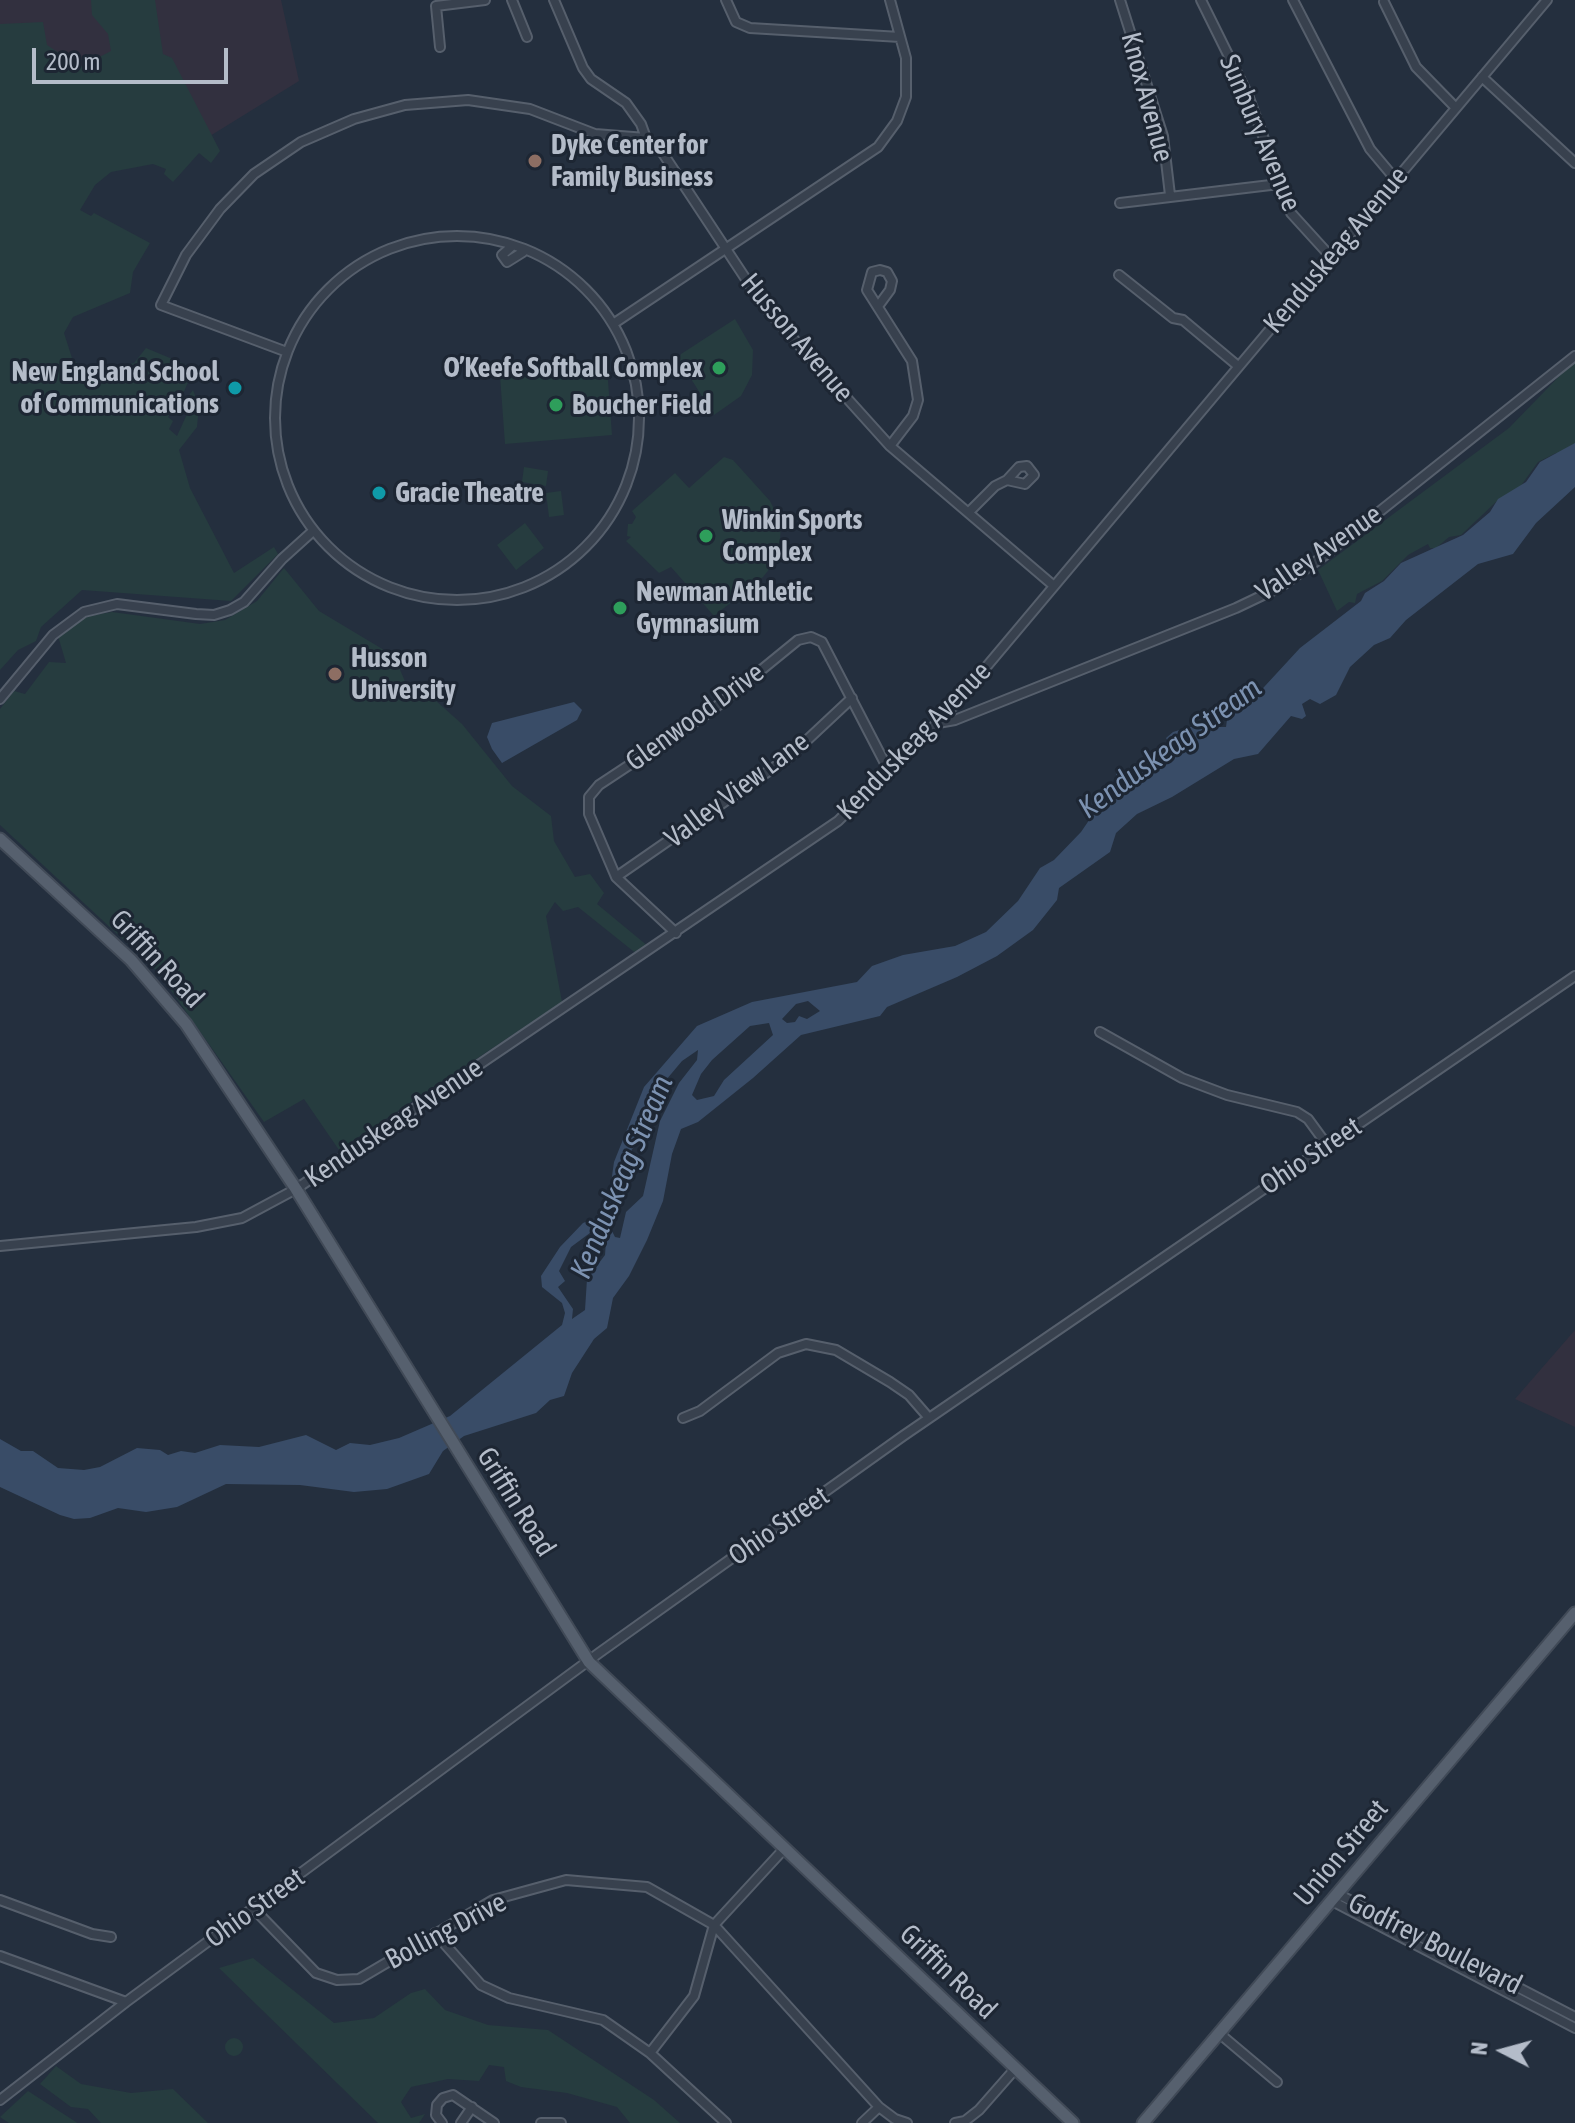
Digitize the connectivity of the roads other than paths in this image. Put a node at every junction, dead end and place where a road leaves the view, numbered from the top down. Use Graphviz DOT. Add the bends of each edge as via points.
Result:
graph roads {
  1 [pos="485,0"];
  2 [pos="512,0"];
  3 [pos="554,0"];
  4 [pos="726,0"];
  5 [pos="890,0"];
  6 [pos="1120,0"];
  7 [pos="1201,0"];
  8 [pos="1293,0"];
  9 [pos="1547,0"];
  10 [pos="1384,1"];
  11 [pos="527,37"];
  12 [pos="900,37"];
  13 [pos="440,47"];
  14 [pos="1482,77"];
  15 [pos="1456,108"];
  16 [pos="646,138"];
  17 [pos="1575,163"];
  18 [pos="1396,180"];
  19 [pos="1279,184"];
  20 [pos="1170,195"];
  21 [pos="1120,203"];
  22 [pos="511,247"];
  23 [pos="726,250"];
  24 [pos="523,252"];
  25 [pos="1331,257"];
  26 [pos="1119,275"];
  27 [pos="879,305"];
  28 [pos="613,324"];
  29 [pos="287,352"];
  30 [pos="1575,356"];
  31 [pos="1238,366"];
  32 [pos="890,446"];
  33 [pos="1007,480"];
  34 [pos="969,512"];
  35 [pos="313,531"];
  36 [pos="1054,586"];
  37 [pos="852,698"];
  38 [pos="0,699"];
  39 [pos="938,723"];
  40 [pos="890,773"];
  41 [pos="0,839"];
  42 [pos="616,877"];
  43 [pos="676,933"];
  44 [pos="1575,976"];
  45 [pos="1100,1032"];
  46 [pos="1327,1145"];
  47 [pos="296,1189"];
  48 [pos="0,1246"];
  49 [pos="683,1418"];
  50 [pos="929,1418"];
  51 [pos="1575,1613"];
  52 [pos="589,1662"];
  53 [pos="784,1849"];
  54 [pos="1335,1898"];
  55 [pos="0,1900"];
  56 [pos="254,1909"];
  57 [pos="714,1925"];
  58 [pos="435,1933"];
  59 [pos="111,1937"];
  60 [pos="0,1956"];
  61 [pos="126,2002"];
  62 [pos="1575,2017"];
  63 [pos="1575,2028"];
  64 [pos="1220,2034"];
  65 [pos="650,2053"];
  66 [pos="1015,2069"];
  67 [pos="1277,2082"];
  68 [pos="0,2100"];
  69 [pos="472,2107"];
  70 [pos="879,2107"];
  71 [pos="442,2123"];
  72 [pos="461,2123"];
  73 [pos="494,2123"];
  74 [pos="541,2123"];
  75 [pos="561,2123"];
  76 [pos="726,2123"];
  77 [pos="862,2123"];
  78 [pos="907,2123"];
  79 [pos="955,2123"];
  80 [pos="1073,2123"];
  81 [pos="1143,2123"];
  1 -- 13 [label="street" via="436,6"];
  2 -- 11 [label="street"];
  3 -- 16 [label="street" via="583,68 626,103"];
  4 -- 12 [label="street" via="736,22 750,28"];
  5 -- 12 [label="street, Husson Avenue"];
  6 -- 20 [label="street, Knox Avenue" via="1163,136"];
  7 -- 19 [label="street, Sunbury Avenue" via="1248,95"];
  8 -- 18 [label="street" via="1370,149"];
  9 -- 14 [label="street, Kenduskeag Avenue"];
  10 -- 15 [label="street" via="1416,67"];
  12 -- 23 [label="street, Husson Avenue" via="906,97 889,134 870,154"];
  14 -- 15 [label="street, Kenduskeag Avenue"];
  14 -- 17 [label="street"];
  15 -- 18 [label="street, Kenduskeag Avenue"];
  16 -- 23 [label="street" via="660,149"];
  16 -- 29 [label="street" via="595,134 530,109 468,100 405,105 301,142 254,174 220,209 186,255 161,305"];
  18 -- 25 [label="street, Kenduskeag Avenue"];
  19 -- 20 [label="street"];
  19 -- 25 [label="street, Sunbury Avenue" via="1299,225"];
  20 -- 21 [label="street"];
  22 -- 24 [label="street"];
  22 -- 24 [label="street" via="504,250 507,262"];
  22 -- 29 [label="street" via="494,239 447,235 388,248 338,279 300,325"];
  23 -- 28 [label="street"];
  23 -- 32 [label="street, Husson Avenue" via="763,305"];
  24 -- 28 [label="street" via="572,279"];
  25 -- 31 [label="street, Kenduskeag Avenue"];
  26 -- 31 [label="street"];
  27 -- 32 [label="street" via="912,361 917,383 913,416"];
  28 -- 35 [label="street" via="632,365 638,443 618,505 600,532 565,566 496,597 431,599 366,576"];
  29 -- 35 [label="street" via="276,397 276,442 289,489"];
  30 -- 39 [label="street, Valley Avenue" via="1280,587"];
  31 -- 36 [label="street, Kenduskeag Avenue"];
  32 -- 34 [label="street, Husson Avenue"];
  33 -- 34 [label="street"];
  34 -- 36 [label="street, Husson Avenue"];
  35 -- 38 [label="street" via="230,610 214,615 117,604 76,616 53,635"];
  36 -- 39 [label="street, Kenduskeag Avenue"];
  37 -- 40 [label="street, Glenwood Drive"];
  37 -- 42 [label="street, Valley View Lane" via="789,757"];
  37 -- 42 [label="street, Glenwood Drive" via="822,642 811,637 798,640 711,711 599,785 589,797 589,814"];
  39 -- 40 [label="street, Kenduskeag Avenue"];
  40 -- 43 [label="street, Kenduskeag Avenue" via="826,830"];
  41 -- 47 [label="main road, Griffin Road" via="131,960 186,1024"];
  42 -- 43 [label="street, Glenwood Drive"];
  43 -- 47 [label="street, Kenduskeag Avenue"];
  44 -- 46 [label="street, Ohio Street"];
  45 -- 46 [label="street" via="1182,1078 1297,1112"];
  46 -- 50 [label="street, Ohio Street"];
  47 -- 48 [label="street, Kenduskeag Avenue" via="242,1218 212,1224"];
  47 -- 52 [label="main road, Griffin Road"];
  49 -- 50 [label="street" via="778,1353 806,1344 836,1350 890,1382"];
  50 -- 52 [label="street, Ohio Street"];
  51 -- 54 [label="main road, Union Street"];
  52 -- 53 [label="main road, Griffin Road"];
  52 -- 56 [label="street, Ohio Street"];
  53 -- 57 [label="street"];
  53 -- 66 [label="main road, Griffin Road"];
  54 -- 62 [label="street, Godfrey Boulevard"];
  54 -- 63 [label="street, Godfrey Boulevard"];
  54 -- 64 [label="main road, Union Street"];
  55 -- 59 [label="street"];
  56 -- 58 [label="street, Bolling Drive" via="316,1973 337,1980 359,1979"];
  56 -- 61 [label="street, Ohio Street"];
  57 -- 58 [label="street, Bolling Drive" via="647,1887 566,1880 493,1900"];
  57 -- 65 [label="street" via="694,1996"];
  57 -- 70 [label="street, Bolling Drive"];
  58 -- 65 [label="street" via="481,1985 509,1998 603,2020"];
  60 -- 61 [label="street"];
  61 -- 68 [label="street, Ohio Street"];
  64 -- 67 [label="street"];
  64 -- 81 [label="main road, Union Street"];
  65 -- 76 [label="street"];
  66 -- 79 [label="street" via="979,2110"];
  66 -- 80 [label="main road, Griffin Road"];
  69 -- 71 [label="street" via="458,2096 443,2098 436,2110"];
  69 -- 72 [label="street"];
  69 -- 73 [label="street"];
  70 -- 77 [label="street"];
  70 -- 78 [label="street, Bolling Drive"];
  74 -- 75 [label="street"];
}
